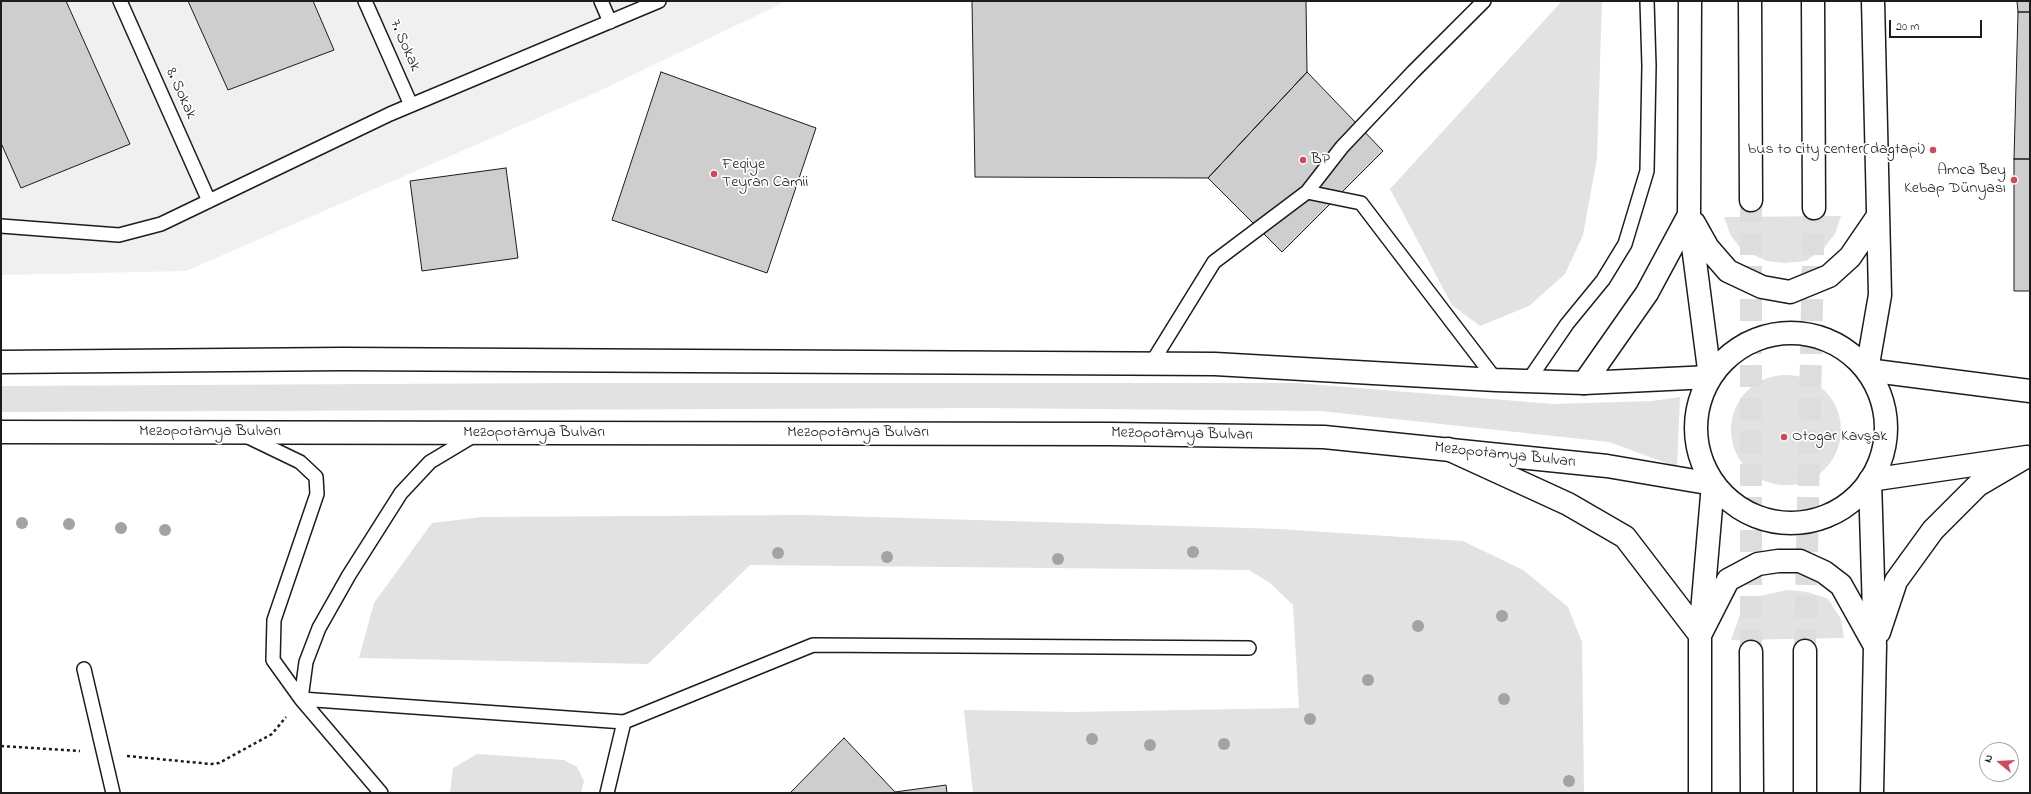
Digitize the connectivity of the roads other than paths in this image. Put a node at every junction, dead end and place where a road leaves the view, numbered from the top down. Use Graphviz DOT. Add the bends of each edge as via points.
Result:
graph roads {
  1 [pos="120,1"];
  2 [pos="365,1"];
  3 [pos="601,1"];
  4 [pos="659,1"];
  5 [pos="1484,1"];
  6 [pos="1647,1"];
  7 [pos="1690,1"];
  8 [pos="1750,1"];
  9 [pos="1813,1"];
  10 [pos="1873,1"];
  11 [pos="610,22"];
  12 [pos="411,105"];
  13 [pos="1306,192"];
  14 [pos="1751,200"];
  15 [pos="209,201"];
  16 [pos="1814,208"];
  17 [pos="1689,215"];
  18 [pos="1878,216"];
  19 [pos="1,226"];
  20 [pos="1,362"];
  21 [pos="1151,364"];
  22 [pos="1867,370"];
  23 [pos="1710,377"];
  24 [pos="1496,380"];
  25 [pos="1528,381"];
  26 [pos="1584,383"];
  27 [pos="2030,391"];
  28 [pos="1,432"];
  29 [pos="239,432"];
  30 [pos="479,433"];
  31 [pos="1448,449"];
  32 [pos="2027,457"];
  33 [pos="1870,480"];
  34 [pos="1713,484"];
  35 [pos="1700,635"];
  36 [pos="1875,646"];
  37 [pos="1249,648"];
  38 [pos="1805,651"];
  39 [pos="1751,652"];
  40 [pos="84,669"];
  41 [pos="301,699"];
  42 [pos="624,722"];
  43 [pos="113,793"];
  44 [pos="381,793"];
  45 [pos="607,793"];
  46 [pos="1700,793"];
  47 [pos="1752,793"];
  48 [pos="1805,793"];
  49 [pos="1872,793"];
  1 -- 15 [label="lane, 8. Sokak"];
  2 -- 12 [label="lane, 7. Sokak"];
  3 -- 11 [label="lane"];
  4 -- 11 [label="lane"];
  5 -- 13 [label="lane" via="1342,147"];
  6 -- 25 [label="lane" via="1647,171 1625,244 1603,280 1567,324"];
  7 -- 17 [label="main road"];
  8 -- 14 [label="main road"];
  9 -- 16 [label="main road"];
  10 -- 18 [label="main road"];
  11 -- 12 [label="lane"];
  12 -- 15 [label="lane"];
  13 -- 21 [label="lane" via="1214,262"];
  13 -- 24 [label="lane" via="1362,203"];
  15 -- 19 [label="lane" via="161,224 119,235"];
  17 -- 18 [label="main road" via="1708,248 1728,271 1762,287 1790,292 1829,276 1850,257"];
  17 -- 23 [label="main road"];
  17 -- 26 [label="main road" via="1647,293"];
  18 -- 22 [label="main road" via="1880,295"];
  20 -- 21 [label="main road" via="359,359"];
  21 -- 24 [label="main road" via="1214,364"];
  22 -- 23 [label="main road" via="1844,348 1817,336 1786,332 1756,338 1730,354"];
  22 -- 27 [label="main road"];
  22 -- 33 [label="main road" via="1880,395 1886,424 1883,453"];
  23 -- 26 [label="main road"];
  23 -- 34 [label="main road" via="1699,403 1695,431 1700,458"];
  24 -- 25 [label="main road"];
  25 -- 26 [label="main road"];
  28 -- 29 [label="main road, Mezopotamya Bulvarı"];
  29 -- 30 [label="main road, Mezopotamya Bulvarı"];
  29 -- 41 [label="lane" via="300,462 316,477 317,494 274,620 273,660"];
  30 -- 31 [label="main road, Mezopotamya Bulvarı" via="1324,437"];
  30 -- 41 [label="lane" via="430,462 401,493 319,628 306,662"];
  31 -- 34 [label="main road, Mezopotamya Bulvarı" via="1607,466"];
  31 -- 35 [label="main road" via="1568,504 1625,536"];
  32 -- 33 [label="main road"];
  32 -- 36 [label="main road" via="1978,485 1933,530 1896,581"];
  33 -- 34 [label="main road" via="1850,503 1823,518 1793,523 1762,520 1735,506"];
  33 -- 36 [label="main road"];
  34 -- 35 [label="main road"];
  35 -- 36 [label="main road" via="1728,580 1758,564 1800,561 1824,572 1841,585"];
  35 -- 46 [label="main road"];
  36 -- 49 [label="main road"];
  37 -- 42 [label="lane" via="813,645"];
  38 -- 48 [label="main road"];
  39 -- 47 [label="main road"];
  40 -- 43 [label="lane"];
  41 -- 42 [label="lane"];
  41 -- 44 [label="lane"];
  42 -- 45 [label="lane"];
}
